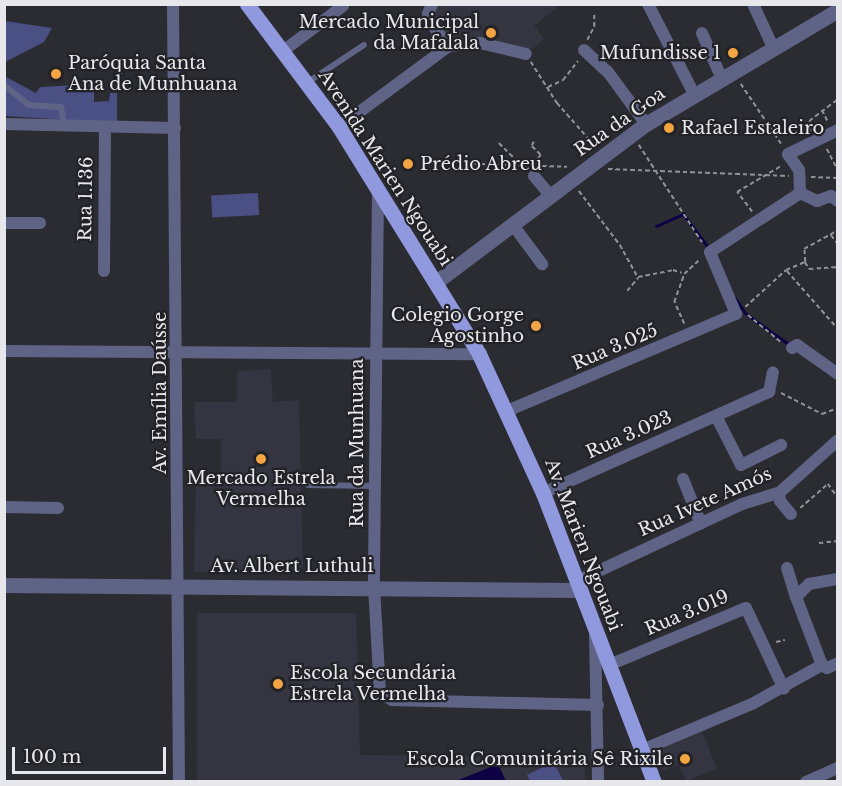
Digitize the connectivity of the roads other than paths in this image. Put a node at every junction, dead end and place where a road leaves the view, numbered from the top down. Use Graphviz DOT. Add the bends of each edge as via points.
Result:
graph roads {
  1 [pos="173,4"];
  2 [pos="247,4"];
  3 [pos="432,4"];
  4 [pos="648,4"];
  5 [pos="753,4"];
  6 [pos="343,6"];
  7 [pos="837,10"];
  8 [pos="702,33"];
  9 [pos="364,45"];
  10 [pos="449,46"];
  11 [pos="772,46"];
  12 [pos="584,50"];
  13 [pos="283,51"];
  14 [pos="526,54"];
  15 [pos="727,74"];
  16 [pos="307,83"];
  17 [pos="4,85"];
  18 [pos="694,94"];
  19 [pos="4,123"];
  20 [pos="646,124"];
  21 [pos="64,125"];
  22 [pos="105,127"];
  23 [pos="339,127"];
  24 [pos="175,128"];
  25 [pos="827,135"];
  26 [pos="534,176"];
  27 [pos="378,186"];
  28 [pos="800,193"];
  29 [pos="550,195"];
  30 [pos="837,201"];
  31 [pos="4,223"];
  32 [pos="40,223"];
  33 [pos="513,225"];
  34 [pos="542,264"];
  35 [pos="104,272"];
  36 [pos="436,282"];
  37 [pos="464,328"];
  38 [pos="792,348"];
  39 [pos="4,351"];
  40 [pos="178,351"];
  41 [pos="375,354"];
  42 [pos="479,354"];
  43 [pos="773,372"];
  44 [pos="837,375"];
  45 [pos="507,411"];
  46 [pos="716,416"];
  47 [pos="837,440"];
  48 [pos="781,446"];
  49 [pos="683,479"];
  50 [pos="308,485"];
  51 [pos="375,486"];
  52 [pos="543,493"];
  53 [pos="779,493"];
  54 [pos="4,507"];
  55 [pos="58,508"];
  56 [pos="791,514"];
  57 [pos="701,524"];
  58 [pos="787,568"];
  59 [pos="837,579"];
  60 [pos="4,585"];
  61 [pos="180,585"];
  62 [pos="578,585"];
  63 [pos="374,586"];
  64 [pos="796,597"];
  65 [pos="595,628"];
  66 [pos="837,663"];
  67 [pos="609,665"];
  68 [pos="822,665"];
  69 [pos="784,689"];
  70 [pos="598,705"];
  71 [pos="642,750"];
  72 [pos="837,768"];
  73 [pos="179,782"];
  74 [pos="598,782"];
  75 [pos="654,782"];
  76 [pos="806,782"];
  1 -- 24 [label="street, Av. Emília Daússe"];
  2 -- 13 [label="main road, Avenida Marien Ngouabi"];
  3 -- 10 [label="street" via="430,22"];
  4 -- 18 [label="street"];
  5 -- 11 [label="street"];
  6 -- 13 [label="street"];
  7 -- 11 [label="street, Rua da Goa"];
  8 -- 15 [label="street"];
  9 -- 16 [label="lane"];
  10 -- 14 [label="street" via="480,43"];
  10 -- 23 [label="street"];
  11 -- 15 [label="street, Rua da Goa"];
  12 -- 20 [label="street" via="608,72"];
  13 -- 16 [label="main road, Avenida Marien Ngouabi"];
  15 -- 18 [label="street, Rua da Goa"];
  16 -- 23 [label="main road, Avenida Marien Ngouabi"];
  17 -- 21 [label="lane" via="29,105 61,107"];
  18 -- 20 [label="street, Rua da Goa"];
  19 -- 21 [label="street"];
  20 -- 29 [label="street, Rua da Goa" via="602,163 575,174"];
  21 -- 22 [label="street"];
  22 -- 24 [label="street"];
  22 -- 35 [label="street, Rua 1.136"];
  23 -- 27 [label="main road, Avenida Marien Ngouabi"];
  24 -- 40 [label="street, Av. Emília Daússe"];
  25 -- 28 [label="street" via="790,157 799,170"];
  26 -- 29 [label="street"];
  27 -- 36 [label="main road, Avenida Marien Ngouabi"];
  27 -- 41 [label="street, Rua da Munhuana"];
  28 -- 30 [label="street" via="817,201 831,196"];
  28 -- 45 [label="street, Rua 3.025" via="710,252 738,313"];
  29 -- 33 [label="street, Rua da Goa"];
  31 -- 32 [label="street"];
  33 -- 34 [label="street"];
  33 -- 36 [label="street, Rua da Goa"];
  36 -- 37 [label="main road, Avenida Marien Ngouabi"];
  37 -- 42 [label="main road, Av. Marien Ngouabi"];
  38 -- 44 [label="street" via="797,345"];
  39 -- 40 [label="street"];
  40 -- 41 [label="street"];
  40 -- 61 [label="street, Av. Emília Daússe"];
  41 -- 42 [label="street"];
  41 -- 51 [label="street, Rua da Munhuana"];
  42 -- 45 [label="main road, Av. Marien Ngouabi"];
  43 -- 46 [label="street, Rua 3.023" via="769,392"];
  45 -- 52 [label="main road, Av. Marien Ngouabi"];
  46 -- 48 [label="street" via="741,465"];
  46 -- 52 [label="street, Rua 3.023"];
  47 -- 53 [label="street, Rua Ivete Amós"];
  49 -- 57 [label="street"];
  50 -- 51 [label="lane"];
  51 -- 63 [label="street, Rua da Munhuana"];
  52 -- 62 [label="main road, Av. Marien Ngouabi"];
  53 -- 56 [label="street" via="780,501"];
  53 -- 57 [label="street, Rua Ivete Amós" via="742,504"];
  54 -- 55 [label="street"];
  57 -- 62 [label="street, Rua Ivete Amós"];
  58 -- 64 [label="street"];
  59 -- 64 [label="street" via="809,584"];
  60 -- 61 [label="street, Av. Albert Luthuli"];
  61 -- 63 [label="street, Av. Albert Luthuli"];
  61 -- 73 [label="street, Av. Emília Daússe"];
  62 -- 63 [label="street, Av. Albert Luthuli"];
  62 -- 65 [label="main road, Av. Marien Ngouabi"];
  63 -- 70 [label="street, Rua da Munhuana" via="378,684 385,698"];
  64 -- 68 [label="street"];
  65 -- 67 [label="main road, Av. Marien Ngouabi"];
  65 -- 70 [label="street"];
  66 -- 68 [label="street" via="827,668"];
  67 -- 69 [label="street, Rua 3.019" via="746,608"];
  67 -- 71 [label="main road, Av. Marien Ngouabi"];
  68 -- 69 [label="street"];
  69 -- 71 [label="street"];
  70 -- 74 [label="street"];
  71 -- 75 [label="main road, Av. Marien Ngouabi"];
  72 -- 76 [label="street"];
}
